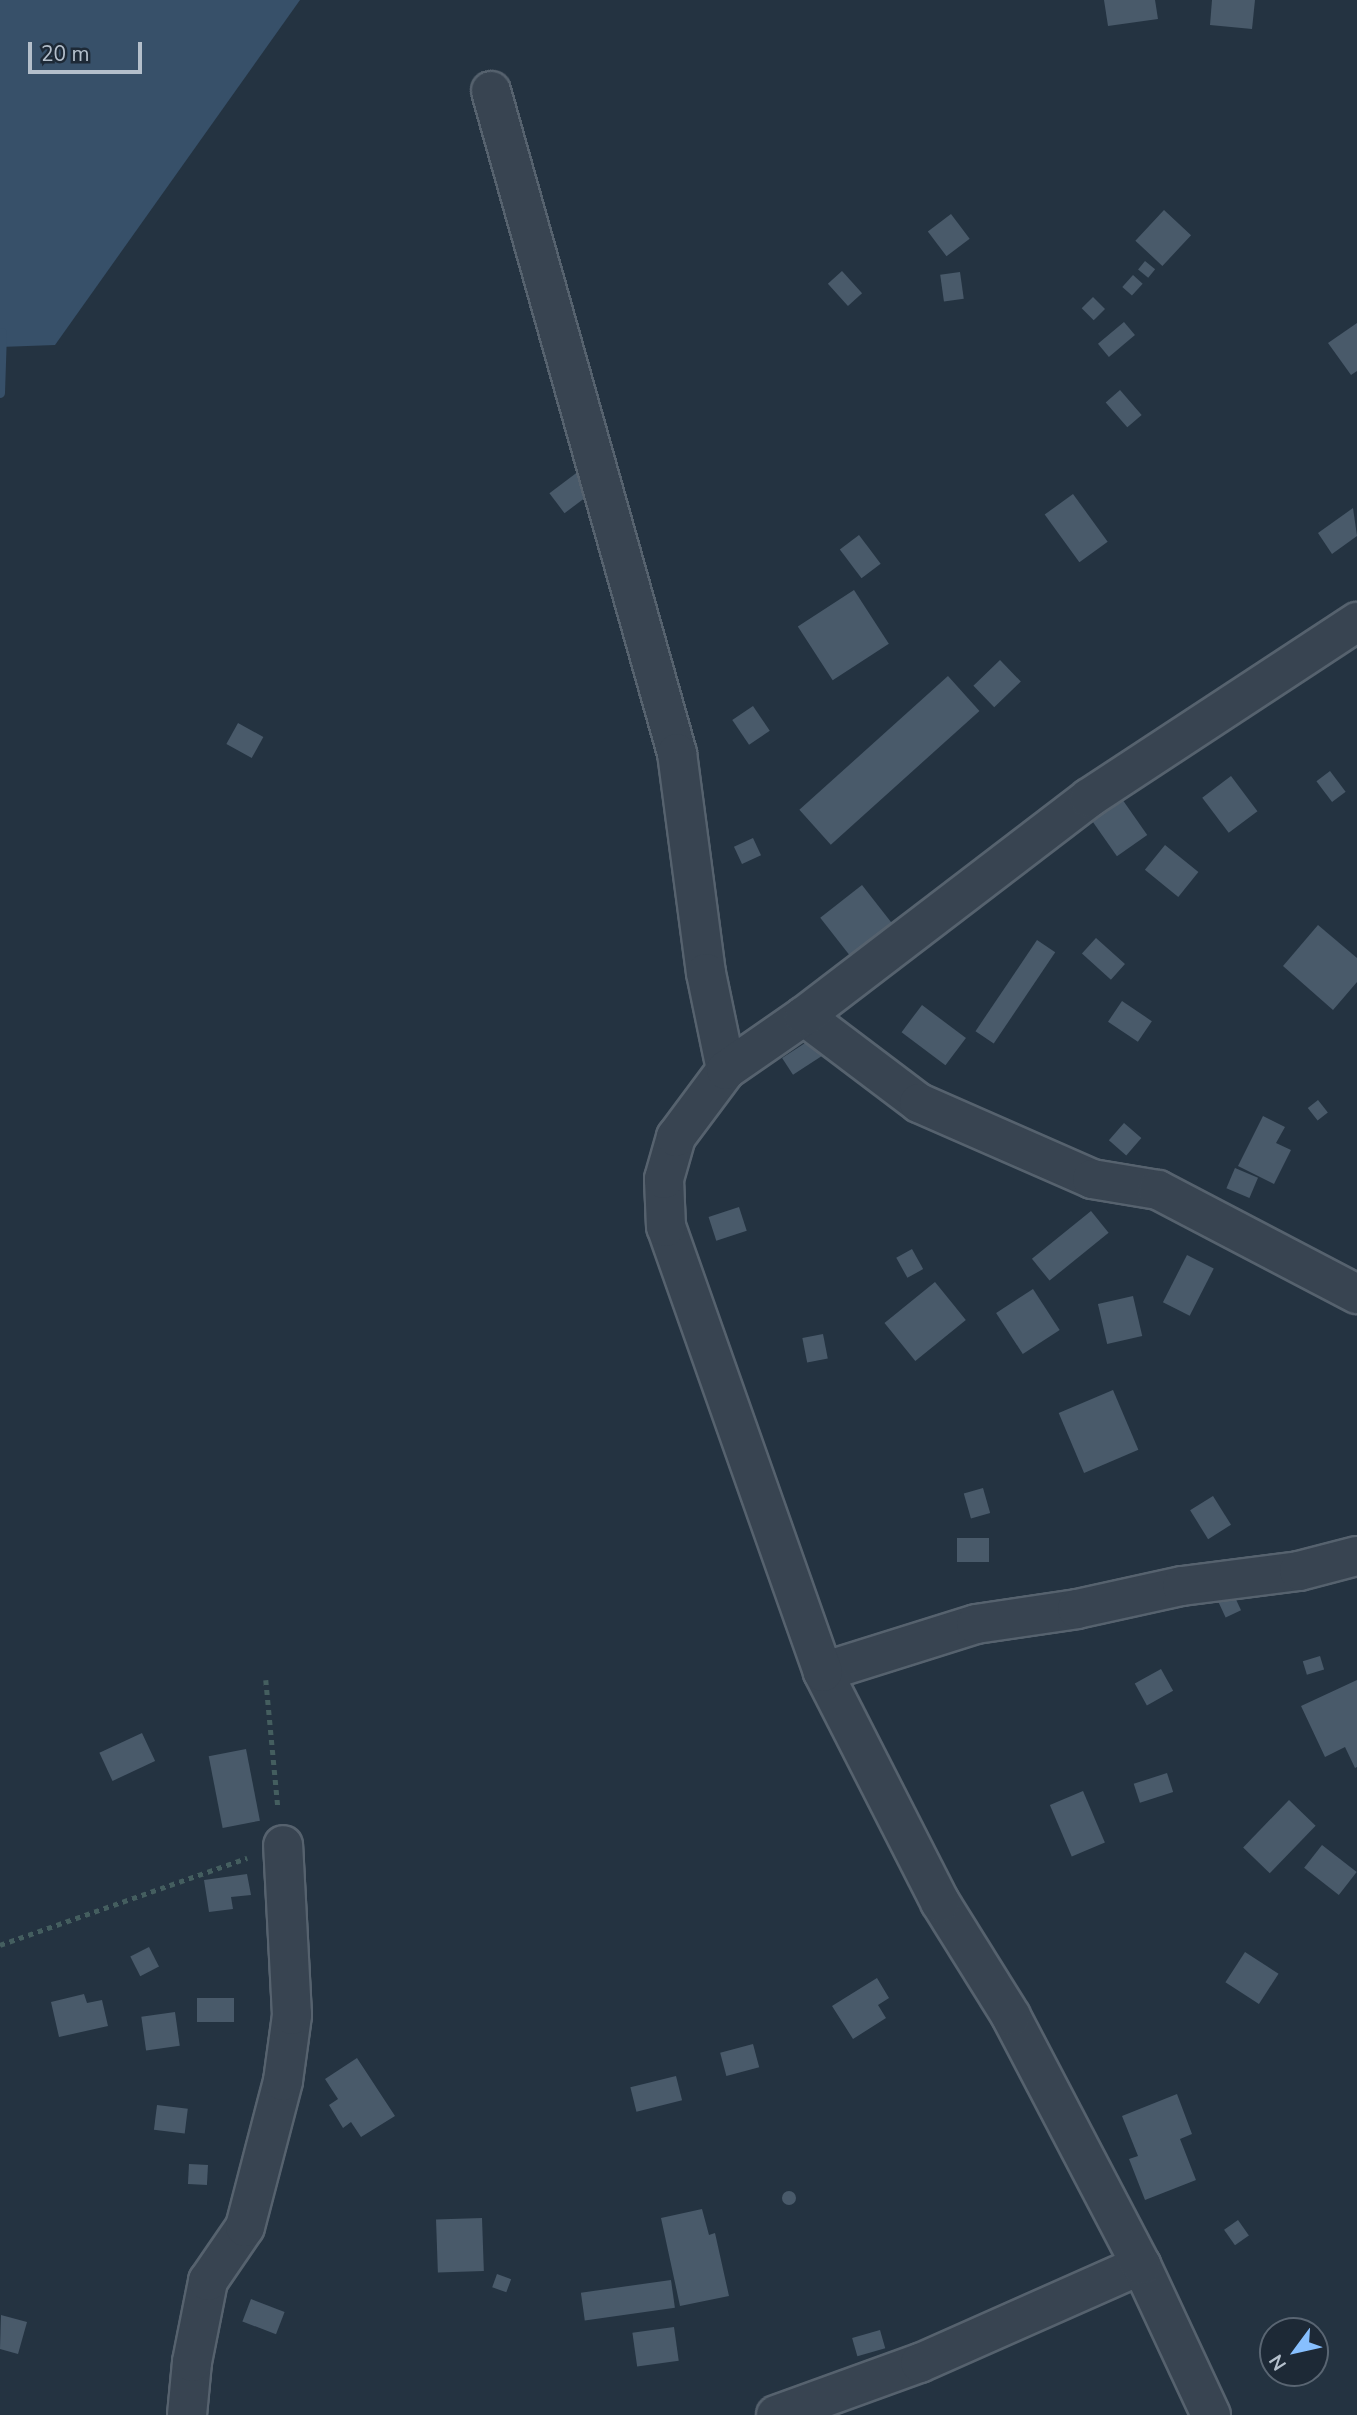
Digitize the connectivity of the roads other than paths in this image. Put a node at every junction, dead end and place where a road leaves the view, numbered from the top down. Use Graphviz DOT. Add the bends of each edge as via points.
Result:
graph roads {
  1 [pos="491,91"];
  2 [pos="1357,622"];
  3 [pos="804,1016"];
  4 [pos="726,1070"];
  5 [pos="1357,1294"];
  6 [pos="1357,1556"];
  7 [pos="823,1672"];
  8 [pos="283,1845"];
  9 [pos="1141,2265"];
  10 [pos="187,2415"];
  11 [pos="776,2415"];
  12 [pos="1210,2415"];
  1 -- 4 [label="street" via="677,753 706,973"];
  2 -- 3 [label="street" via="1089,797"];
  3 -- 4 [label="street"];
  3 -- 5 [label="street" via="919,1103 1092,1179 1158,1190"];
  4 -- 7 [label="street" via="676,1138 664,1179 666,1227"];
  6 -- 7 [label="street" via="1299,1571 1182,1586 1077,1609 976,1624"];
  7 -- 9 [label="street" via="940,1902 1011,2016"];
  8 -- 10 [label="street" via="292,2015 283,2081 245,2227 208,2281"];
  9 -- 11 [label="street" via="920,2363"];
  9 -- 12 [label="street"];
}
